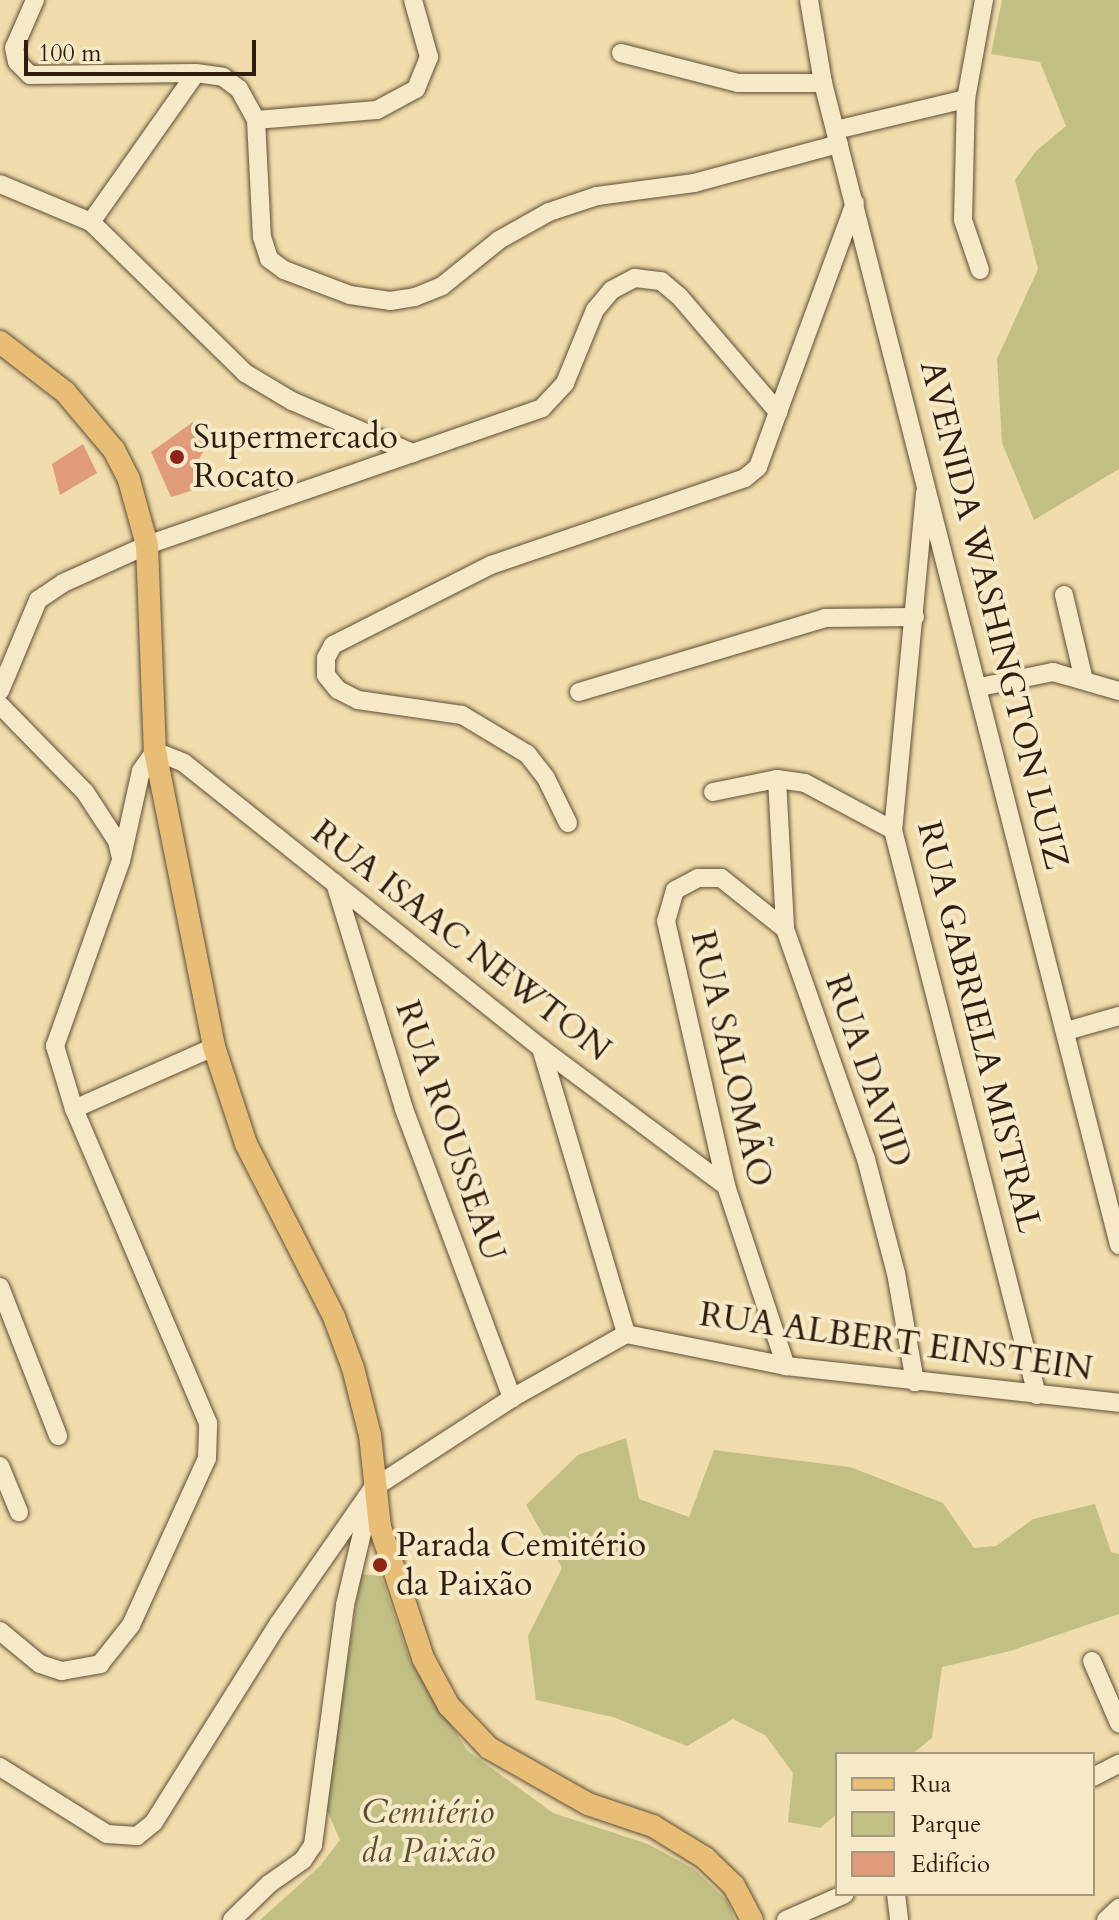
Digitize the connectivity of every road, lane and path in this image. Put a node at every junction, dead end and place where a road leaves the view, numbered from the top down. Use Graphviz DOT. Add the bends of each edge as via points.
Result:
graph roads {
  1 [pos="35,0"];
  2 [pos="413,0"];
  3 [pos="809,0"];
  4 [pos="984,0"];
  5 [pos="621,53"];
  6 [pos="196,73"];
  7 [pos="823,83"];
  8 [pos="966,99"];
  9 [pos="256,120"];
  10 [pos="838,137"];
  11 [pos="0,184"];
  12 [pos="855,203"];
  13 [pos="91,222"];
  14 [pos="980,270"];
  15 [pos="0,342"];
  16 [pos="778,412"];
  17 [pos="413,453"];
  18 [pos="926,480"];
  19 [pos="147,545"];
  20 [pos="1064,595"];
  21 [pos="915,617"];
  22 [pos="1084,680"];
  23 [pos="980,687"];
  24 [pos="0,691"];
  25 [pos="1119,691"];
  26 [pos="579,692"];
  27 [pos="0,705"];
  28 [pos="155,751"];
  29 [pos="777,779"];
  30 [pos="713,792"];
  31 [pos="568,823"];
  32 [pos="893,830"];
  33 [pos="121,861"];
  34 [pos="335,883"];
  35 [pos="785,929"];
  36 [pos="1119,1016"];
  37 [pos="1066,1031"];
  38 [pos="214,1047"];
  39 [pos="541,1048"];
  40 [pos="74,1109"];
  41 [pos="726,1186"];
  42 [pos="1119,1245"];
  43 [pos="0,1287"];
  44 [pos="626,1334"];
  45 [pos="786,1366"];
  46 [pos="915,1382"];
  47 [pos="1037,1395"];
  48 [pos="512,1398"];
  49 [pos="1119,1403"];
  50 [pos="58,1436"];
  51 [pos="0,1466"];
  52 [pos="372,1489"];
  53 [pos="19,1512"];
  54 [pos="0,1631"];
  55 [pos="1092,1661"];
  56 [pos="1118,1713"];
  57 [pos="1119,1764"];
  58 [pos="0,1767"];
  59 [pos="1095,1776"];
  60 [pos="840,1896"];
  61 [pos="896,1896"];
  62 [pos="1119,1908"];
  63 [pos="232,1920"];
  64 [pos="752,1920"];
  65 [pos="786,1920"];
  66 [pos="899,1920"];
  67 [pos="1106,1920"];
  1 -- 6 [label="street" via="14,48 17,62 30,75"];
  2 -- 9 [label="street" via="429,57 416,89 377,110"];
  3 -- 7 [label="street, AVENIDA WASHINGTON LUIZ"];
  4 -- 8 [label="street"];
  5 -- 7 [label="street" via="738,83"];
  6 -- 9 [label="street" via="223,77 239,89"];
  6 -- 13 [label="street"];
  7 -- 10 [label="street, AVENIDA WASHINGTON LUIZ"];
  8 -- 10 [label="street"];
  8 -- 14 [label="street" via="963,220"];
  9 -- 10 [label="street" via="262,237 269,259 317,284 390,301 442,286 499,240 549,212 597,196 694,183"];
  10 -- 12 [label="street, AVENIDA WASHINGTON LUIZ"];
  11 -- 13 [label="street"];
  12 -- 16 [label="street"];
  12 -- 18 [label="street, AVENIDA WASHINGTON LUIZ"];
  13 -- 17 [label="street" via="245,373 292,401"];
  15 -- 19 [label="main road" via="65,392 114,450"];
  16 -- 17 [label="street" via="679,296 661,281 635,278 612,290 595,310 565,383 542,408"];
  16 -- 31 [label="street" via="758,467 745,478 491,565 333,645 326,658 326,675 338,690 358,700 462,715 527,754 546,778"];
  17 -- 19 [label="street"];
  18 -- 21 [label="street, RUA GABRIELA MISTRAL"];
  18 -- 23 [label="street, AVENIDA WASHINGTON LUIZ"];
  19 -- 24 [label="street" via="38,600"];
  19 -- 28 [label="main road"];
  20 -- 22 [label="street"];
  21 -- 26 [label="street" via="825,618"];
  21 -- 32 [label="street, RUA GABRIELA MISTRAL"];
  22 -- 23 [label="street" via="1053,672"];
  22 -- 25 [label="street"];
  23 -- 37 [label="street, AVENIDA WASHINGTON LUIZ"];
  27 -- 33 [label="street" via="85,792 117,841"];
  28 -- 33 [label="street" via="141,771"];
  28 -- 34 [label="street, RUA ISAAC NEWTON" via="184,763"];
  28 -- 38 [label="main road"];
  29 -- 30 [label="street"];
  29 -- 32 [label="street" via="830,794"];
  29 -- 35 [label="street, RUA DAVID"];
  32 -- 47 [label="street, RUA GABRIELA MISTRAL"];
  33 -- 40 [label="street" via="55,1046"];
  34 -- 39 [label="street, RUA ISAAC NEWTON"];
  34 -- 48 [label="street, RUA ROUSSEAU" via="404,1109"];
  35 -- 41 [label="street, RUA SALOMÃO" via="721,878 698,878 675,890 666,921"];
  35 -- 46 [label="street, RUA DAVID" via="866,1159 896,1273"];
  36 -- 37 [label="street"];
  37 -- 42 [label="street, AVENIDA WASHINGTON LUIZ"];
  38 -- 40 [label="street"];
  38 -- 52 [label="main road" via="246,1144 334,1317 353,1368 370,1435"];
  39 -- 41 [label="street, RUA ISAAC NEWTON"];
  39 -- 44 [label="street"];
  40 -- 54 [label="street" via="210,1438 207,1458 131,1625 100,1664 62,1671 40,1664"];
  41 -- 45 [label="street, RUA SALOMÃO"];
  43 -- 50 [label="street"];
  44 -- 45 [label="street, RUA ALBERT EINSTEIN"];
  44 -- 48 [label="street"];
  45 -- 46 [label="street, RUA ALBERT EINSTEIN"];
  46 -- 47 [label="street, RUA ALBERT EINSTEIN"];
  47 -- 49 [label="street, RUA ALBERT EINSTEIN"];
  48 -- 52 [label="street"];
  51 -- 53 [label="street"];
  52 -- 58 [label="street" via="279,1623 154,1822 137,1836 107,1834"];
  52 -- 63 [label="street" via="345,1605 313,1845 303,1860"];
  52 -- 64 [label="main road" via="407,1616 449,1706 489,1748 542,1780 588,1804 653,1826 705,1858 734,1886"];
  55 -- 56 [label="street"];
  57 -- 59 [label="street"];
  60 -- 65 [label="street"];
  61 -- 66 [label="street"];
  62 -- 67 [label="street"];
}
